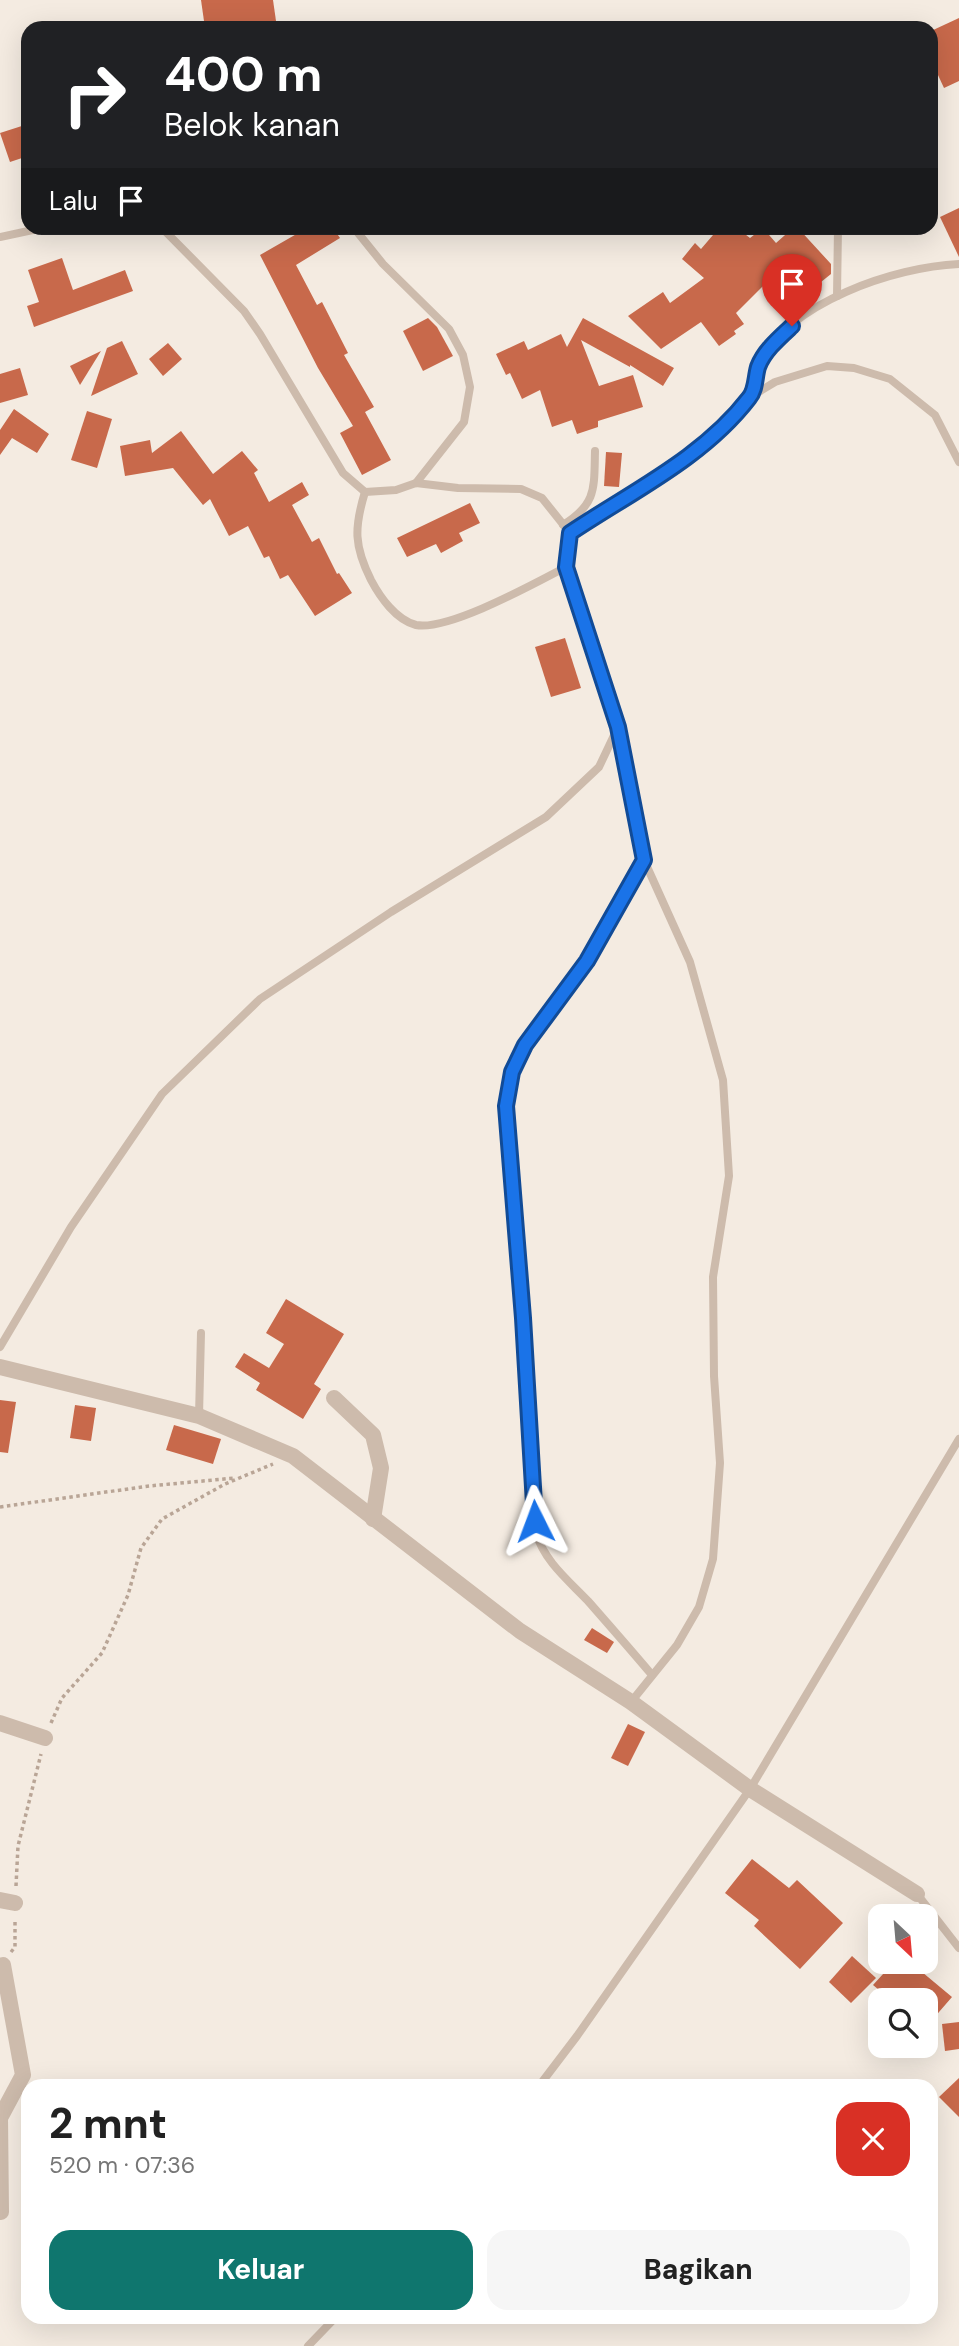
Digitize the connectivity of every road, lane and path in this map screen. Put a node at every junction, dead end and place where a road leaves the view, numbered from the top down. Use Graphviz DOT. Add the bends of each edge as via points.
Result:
graph roads {
  1 [pos="21,233"];
  2 [pos="169,235"];
  3 [pos="360,235"];
  4 [pos="838,235"];
  5 [pos="0,237"];
  6 [pos="959,264"];
  7 [pos="837,296"];
  8 [pos="752,396"];
  9 [pos="595,451"];
  10 [pos="959,462"];
  11 [pos="416,483"];
  12 [pos="365,492"];
  13 [pos="563,525"];
  14 [pos="570,533"];
  15 [pos="566,567"];
  16 [pos="618,727"];
  17 [pos="644,860"];
  18 [pos="201,1333"];
  19 [pos="0,1347"];
  20 [pos="0,1367"];
  21 [pos="334,1398"];
  22 [pos="199,1416"];
  23 [pos="959,1439"];
  24 [pos="293,1456"];
  25 [pos="241,1478"];
  26 [pos="0,1507"];
  27 [pos="373,1520"];
  28 [pos="652,1675"];
  29 [pos="631,1702"];
  30 [pos="0,1723"];
  31 [pos="45,1738"];
  32 [pos="750,1789"];
  33 [pos="917,1894"];
  34 [pos="7,1902"];
  35 [pos="959,1948"];
  36 [pos="3,1965"];
  37 [pos="544,2079"];
  38 [pos="1,2212"];
  39 [pos="329,2324"];
  40 [pos="308,2346"];
  1 -- 5 [label="lane"];
  2 -- 12 [label="lane" via="244,311 343,473"];
  3 -- 11 [label="lane" via="449,329 463,355 470,387 464,422"];
  4 -- 7 [label="lane"];
  6 -- 7 [label="lane" via="913,269"];
  7 -- 8 [label="lane" via="799,319 774,342 758,366"];
  8 -- 10 [label="lane" via="775,382 827,366 855,368 890,379 935,415"];
  8 -- 14 [label="lane" via="707,442"];
  9 -- 13 [label="lane" via="593,493 579,515"];
  11 -- 12 [label="lane"];
  11 -- 13 [label="lane" via="521,489 542,498"];
  12 -- 15 [label="lane" via="356,520 366,570 378,594 397,615 415,625 453,619"];
  13 -- 14 [label="lane"];
  14 -- 15 [label="lane"];
  15 -- 16 [label="lane"];
  16 -- 17 [label="lane"];
  16 -- 19 [label="lane" via="599,767 546,817 260,999 162,1094 71,1227"];
  17 -- 28 [label="lane" via="690,962 723,1080 729,1176 713,1277 720,1463 713,1559 699,1607 677,1645"];
  17 -- 28 [label="lane" via="587,961 525,1045 512,1072 506,1106 536,1533 555,1568"];
  18 -- 22 [label="lane"];
  20 -- 22 [label="street"];
  21 -- 27 [label="street" via="373,1435 381,1468"];
  22 -- 24 [label="street"];
  23 -- 32 [label="lane"];
  24 -- 25 [label="path"];
  24 -- 27 [label="street"];
  25 -- 26 [label="path"];
  25 -- 31 [label="path" via="162,1519 141,1548 128,1594 102,1653 62,1698"];
  27 -- 29 [label="street" via="520,1631"];
  28 -- 29 [label="lane"];
  29 -- 32 [label="street"];
  30 -- 31 [label="street"];
  31 -- 34 [label="path"];
  32 -- 33 [label="street"];
  32 -- 37 [label="lane"];
  33 -- 35 [label="lane"];
  34 -- 36 [label="path" via="15,1947"];
  36 -- 38 [label="street" via="23,2075 0,2119"];
  39 -- 40 [label="lane"];
}
